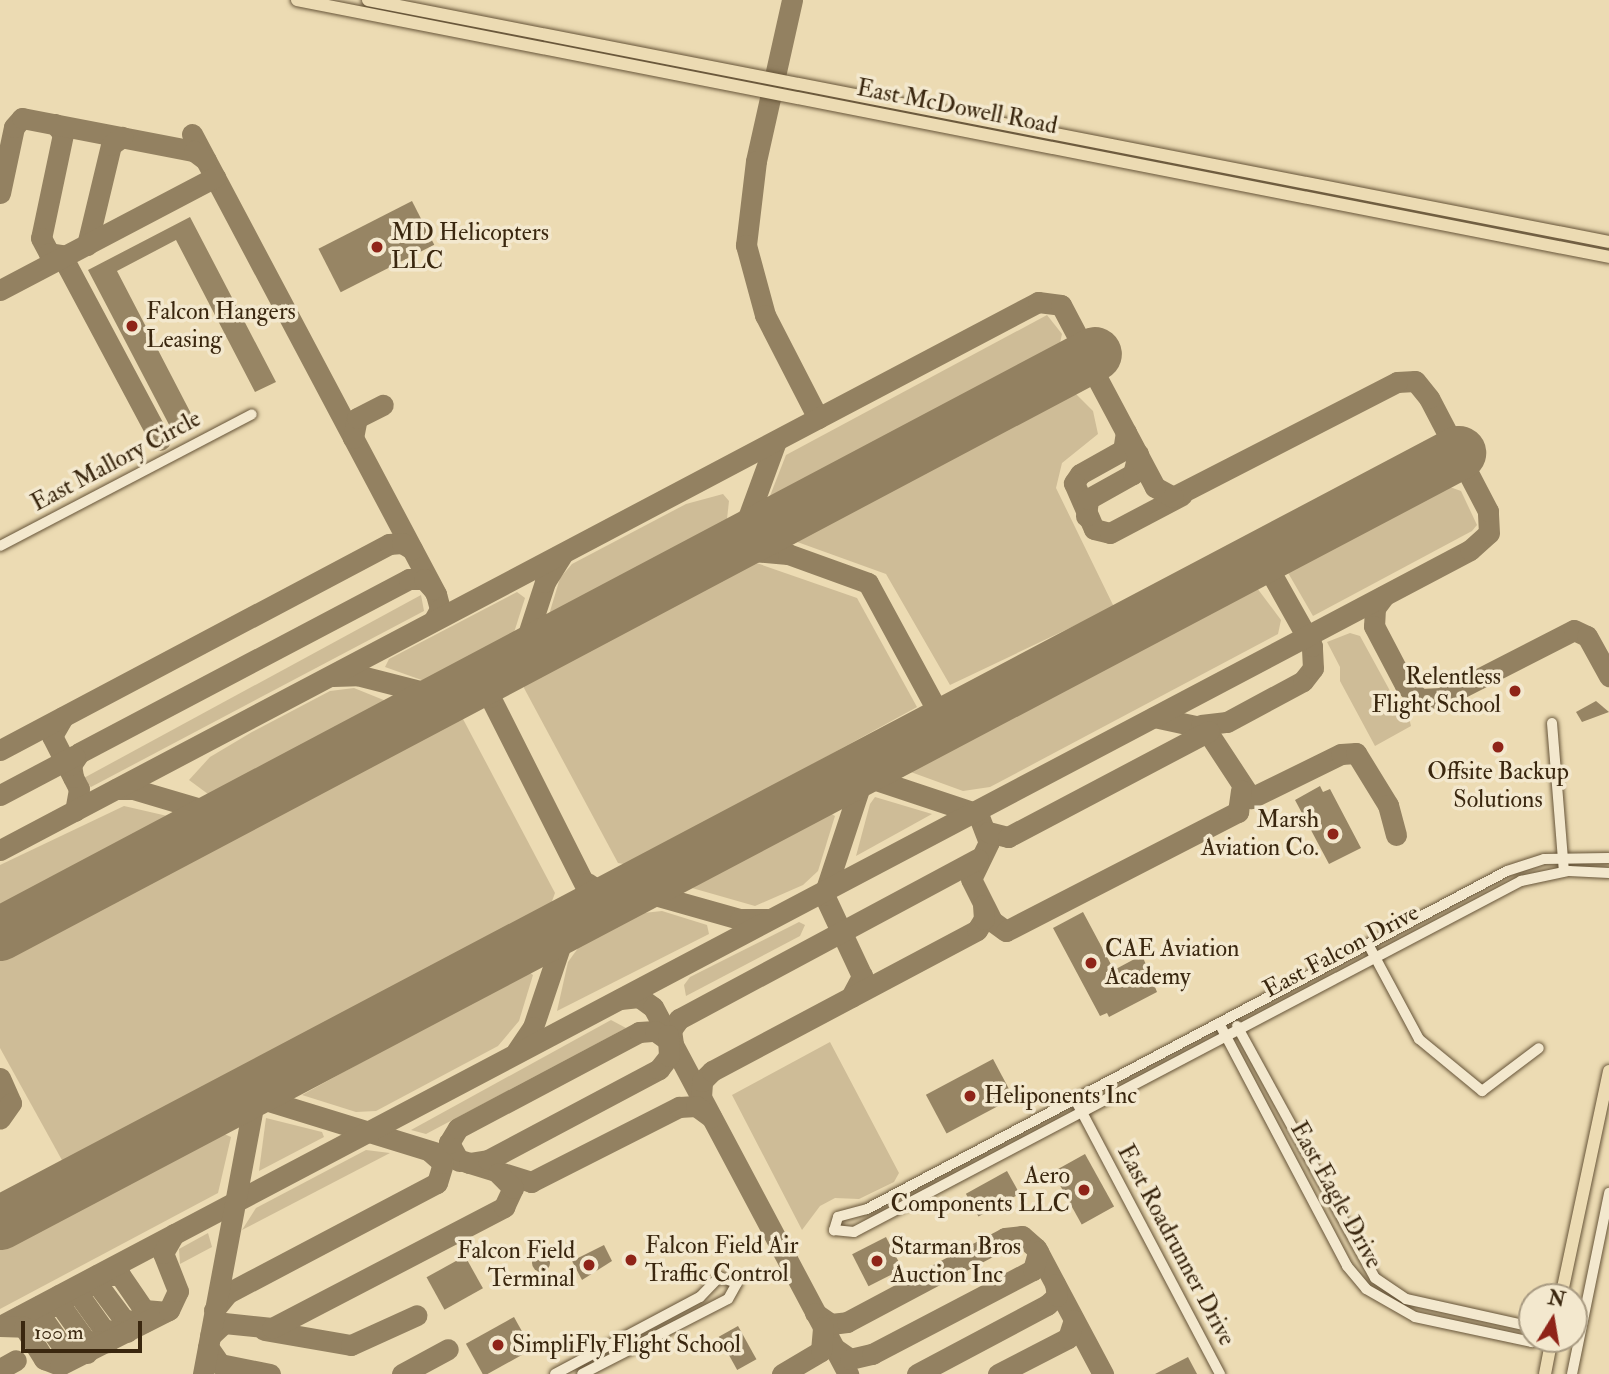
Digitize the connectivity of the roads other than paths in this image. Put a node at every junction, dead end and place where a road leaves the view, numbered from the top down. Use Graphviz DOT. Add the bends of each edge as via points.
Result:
graph roads {
  1 [pos="297,0"];
  2 [pos="368,0"];
  3 [pos="1609,242"];
  4 [pos="1609,257"];
  5 [pos="252,414"];
  6 [pos="0,546"];
  7 [pos="1552,723"];
  8 [pos="1563,857"];
  9 [pos="1609,858"];
  10 [pos="1564,871"];
  11 [pos="1609,873"];
  12 [pos="1368,944"];
  13 [pos="1373,958"];
  14 [pos="1232,1017"];
  15 [pos="1219,1023"];
  16 [pos="1239,1029"];
  17 [pos="1226,1036"];
  18 [pos="1539,1048"];
  19 [pos="1608,1077"];
  20 [pos="1075,1099"];
  21 [pos="1082,1112"];
  22 [pos="1302,1150"];
  23 [pos="1289,1156"];
  24 [pos="1609,1193"];
  25 [pos="1564,1283"];
  26 [pos="1518,1324"];
  27 [pos="1518,1339"];
  28 [pos="1548,1353"];
  29 [pos="555,1374"];
  30 [pos="582,1374"];
  31 [pos="1220,1374"];
  32 [pos="1545,1374"];
  33 [pos="1572,1374"];
  1 -- 4 [label="main road, East McDowell Road"];
  2 -- 3 [label="main road, East McDowell Road"];
  5 -- 6 [label="street, East Mallory Circle"];
  7 -- 8 [label="street"];
  8 -- 9 [label="street, East Falcon Drive"];
  8 -- 10 [label="street"];
  8 -- 12 [label="street, East Falcon Drive" via="1507,871"];
  10 -- 11 [label="street, East Falcon Drive"];
  10 -- 13 [label="street, East Falcon Drive" via="1521,881"];
  12 -- 13 [label="street"];
  12 -- 14 [label="street, East Falcon Drive"];
  13 -- 16 [label="street, East Falcon Drive"];
  13 -- 18 [label="street" via="1419,1039 1482,1091"];
  14 -- 15 [label="street, East Falcon Drive"];
  14 -- 16 [label="street, East Eagle Drive"];
  15 -- 17 [label="street, East Eagle Drive"];
  15 -- 20 [label="street, East Falcon Drive"];
  16 -- 17 [label="street, East Falcon Drive"];
  16 -- 22 [label="street, East Eagle Drive"];
  17 -- 21 [label="street, East Falcon Drive"];
  17 -- 23 [label="street, East Eagle Drive"];
  19 -- 25 [label="main road"];
  20 -- 21 [label="street, East Roadrunner Drive"];
  20 -- 21 [label="street, East Falcon Drive" via="867,1209 838,1217 834,1230 854,1232"];
  21 -- 31 [label="street, East Roadrunner Drive"];
  22 -- 23 [label="street"];
  22 -- 26 [label="street, East Eagle Drive" via="1363,1263 1384,1286 1419,1303"];
  23 -- 27 [label="street, East Eagle Drive" via="1347,1266 1375,1297 1415,1317"];
  24 -- 33 [label="street"];
  28 -- 32 [label="main road"];
  29 -- 30 [label="street" via="700,1297 719,1277 737,1283 728,1299"];
}
